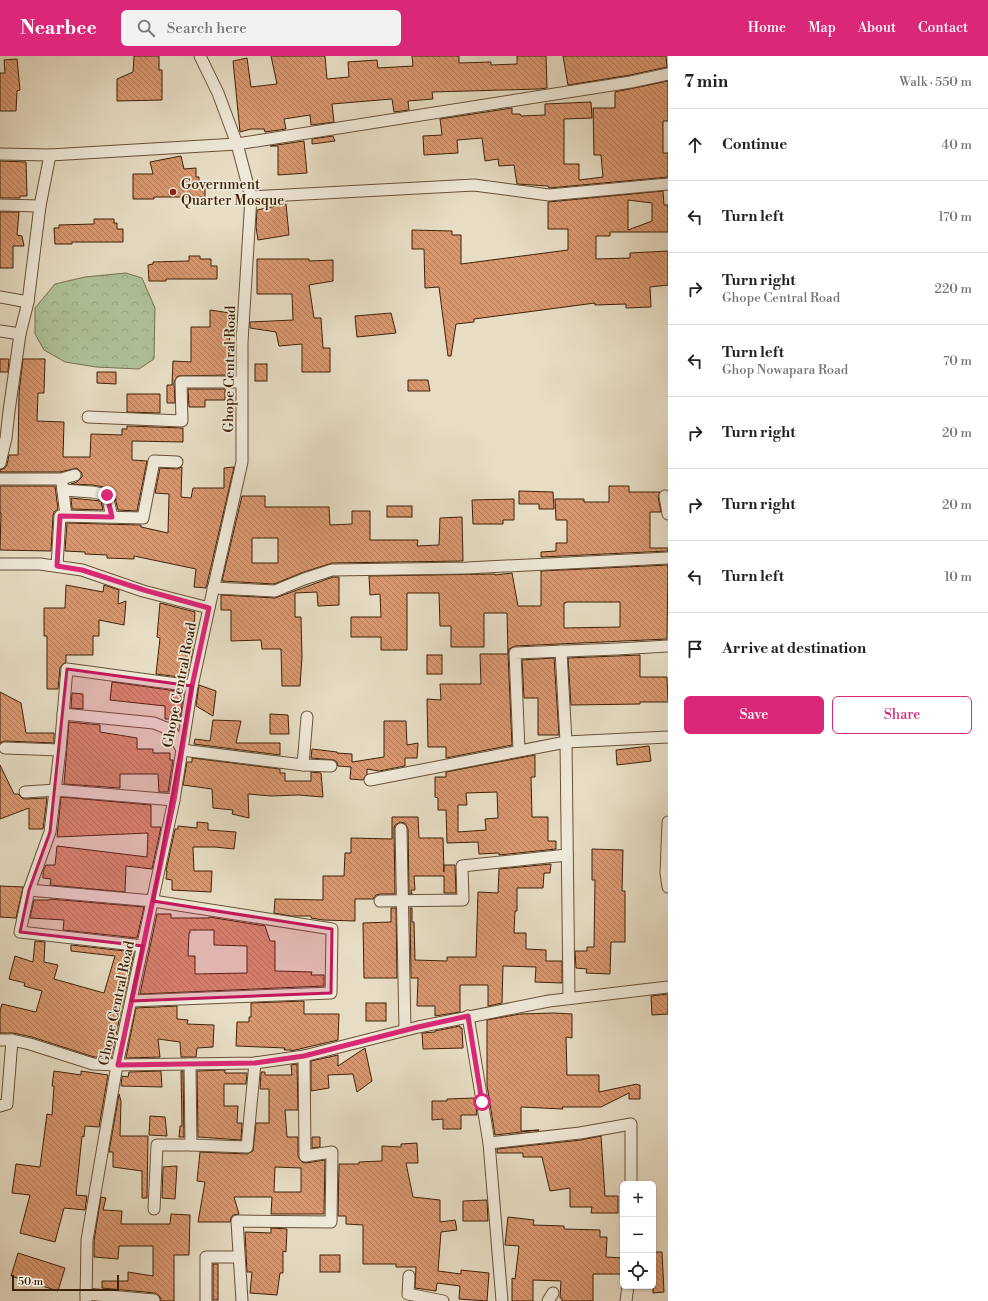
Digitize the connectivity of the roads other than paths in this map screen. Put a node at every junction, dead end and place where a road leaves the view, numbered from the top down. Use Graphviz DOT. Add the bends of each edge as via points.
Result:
graph roads {
  1 [pos="200,56"];
  2 [pos="668,74"];
  3 [pos="237,144"];
  4 [pos="0,154"];
  5 [pos="50,155"];
  6 [pos="668,184"];
  7 [pos="251,197"];
  8 [pos="0,205"];
  9 [pos="40,206"];
  10 [pos="0,297"];
  11 [pos="28,302"];
  12 [pos="0,331"];
  13 [pos="20,334"];
  14 [pos="238,382"];
  15 [pos="88,417"];
  16 [pos="177,462"];
  17 [pos="0,463"];
  18 [pos="75,475"];
  19 [pos="0,479"];
  20 [pos="62,484"];
  21 [pos="665,496"];
  22 [pos="668,514"];
  23 [pos="66,516"];
  24 [pos="112,517"];
  25 [pos="668,558"];
  26 [pos="0,564"];
  27 [pos="57,566"];
  28 [pos="213,588"];
  29 [pos="209,608"];
  30 [pos="668,646"];
  31 [pos="561,651"];
  32 [pos="192,686"];
  33 [pos="63,714"];
  34 [pos="308,717"];
  35 [pos="668,737"];
  36 [pos="566,742"];
  37 [pos="5,748"];
  38 [pos="60,750"];
  39 [pos="182,750"];
  40 [pos="519,750"];
  41 [pos="303,765"];
  42 [pos="331,766"];
  43 [pos="370,780"];
  44 [pos="56,790"];
  45 [pos="25,792"];
  46 [pos="174,800"];
  47 [pos="668,822"];
  48 [pos="401,829"];
  49 [pos="567,855"];
  50 [pos="668,887"];
  51 [pos="29,890"];
  52 [pos="153,901"];
  53 [pos="380,901"];
  54 [pos="403,901"];
  55 [pos="143,946"];
  56 [pos="668,987"];
  57 [pos="568,998"];
  58 [pos="131,1001"];
  59 [pos="468,1016"];
  60 [pos="405,1030"];
  61 [pos="0,1040"];
  62 [pos="12,1040"];
  63 [pos="304,1056"];
  64 [pos="255,1063"];
  65 [pos="190,1064"];
  66 [pos="118,1065"];
  67 [pos="0,1106"];
  68 [pos="489,1143"];
  69 [pos="191,1145"];
  70 [pos="631,1181"];
  71 [pos="154,1209"];
  72 [pos="239,1257"];
  73 [pos="409,1276"];
  74 [pos="628,1289"];
  75 [pos="86,1297"];
  76 [pos="154,1300"];
  77 [pos="206,1301"];
  78 [pos="242,1301"];
  79 [pos="443,1301"];
  80 [pos="502,1301"];
  81 [pos="626,1301"];
  1 -- 3 [label="street, Ghope Central Road" via="218,93"];
  2 -- 3 [label="street"];
  3 -- 5 [label="street"];
  3 -- 7 [label="street, Ghope Central Road"];
  4 -- 5 [label="street"];
  5 -- 9 [label="street"];
  6 -- 7 [label="street" via="549,195 474,185"];
  7 -- 28 [label="street, Ghope Central Road" via="242,342 242,462"];
  8 -- 9 [label="street"];
  9 -- 11 [label="street"];
  10 -- 11 [label="street"];
  11 -- 13 [label="street"];
  12 -- 13 [label="street"];
  13 -- 17 [label="street" via="6,438"];
  14 -- 15 [label="street" via="181,382 182,420"];
  16 -- 24 [label="street" via="154,461 143,518"];
  18 -- 20 [label="street"];
  19 -- 20 [label="street"];
  20 -- 23 [label="street"];
  20 -- 24 [label="street" via="107,495"];
  21 -- 22 [label="street"];
  23 -- 24 [label="street"];
  23 -- 27 [label="street" via="60,516"];
  25 -- 28 [label="street" via="467,568 332,570 275,591"];
  26 -- 27 [label="street"];
  27 -- 29 [label="street" via="82,570"];
  28 -- 29 [label="street, Ghope Central Road"];
  29 -- 32 [label="street, Ghope Central Road"];
  30 -- 31 [label="street"];
  31 -- 36 [label="street"];
  31 -- 40 [label="street" via="515,653"];
  32 -- 33 [label="street" via="66,669"];
  32 -- 39 [label="street, Ghope Central Road"];
  33 -- 38 [label="street"];
  33 -- 39 [label="street" via="154,723 171,730"];
  34 -- 41 [label="street"];
  35 -- 36 [label="street"];
  36 -- 40 [label="street"];
  36 -- 49 [label="street"];
  37 -- 38 [label="street"];
  38 -- 44 [label="street"];
  39 -- 41 [label="street"];
  39 -- 46 [label="street, Ghope Central Road"];
  40 -- 43 [label="street"];
  41 -- 42 [label="street"];
  44 -- 45 [label="street"];
  44 -- 46 [label="street"];
  44 -- 51 [label="street" via="50,832"];
  46 -- 52 [label="street, Ghope Central Road"];
  47 -- 50 [label="street"];
  48 -- 54 [label="street"];
  49 -- 54 [label="street" via="462,866 463,900"];
  49 -- 57 [label="street"];
  51 -- 52 [label="street"];
  51 -- 55 [label="street" via="20,932"];
  52 -- 55 [label="street, Ghope Central Road"];
  52 -- 58 [label="street" via="332,929 331,993"];
  53 -- 54 [label="street"];
  54 -- 60 [label="street"];
  55 -- 58 [label="street, Ghope Central Road"];
  56 -- 57 [label="street"];
  57 -- 59 [label="street"];
  58 -- 66 [label="street, Ghope Central Road"];
  59 -- 60 [label="street"];
  59 -- 68 [label="street"];
  60 -- 63 [label="street"];
  61 -- 62 [label="street"];
  62 -- 66 [label="street" via="93,1064"];
  62 -- 67 [label="street" via="7,1104"];
  63 -- 64 [label="street"];
  63 -- 72 [label="street" via="306,1156 332,1152 331,1222 237,1221"];
  64 -- 65 [label="street"];
  64 -- 69 [label="street" via="247,1147"];
  65 -- 66 [label="street"];
  65 -- 69 [label="street"];
  66 -- 75 [label="street, Ghope Central Road" via="87,1240"];
  68 -- 70 [label="street" via="580,1133 631,1124"];
  68 -- 80 [label="street"];
  69 -- 71 [label="street" via="157,1145"];
  72 -- 77 [label="street" via="206,1257"];
  72 -- 78 [label="street"];
  73 -- 79 [label="street" via="408,1294"];
  74 -- 81 [label="street"];
  75 -- 76 [label="street"];
}
